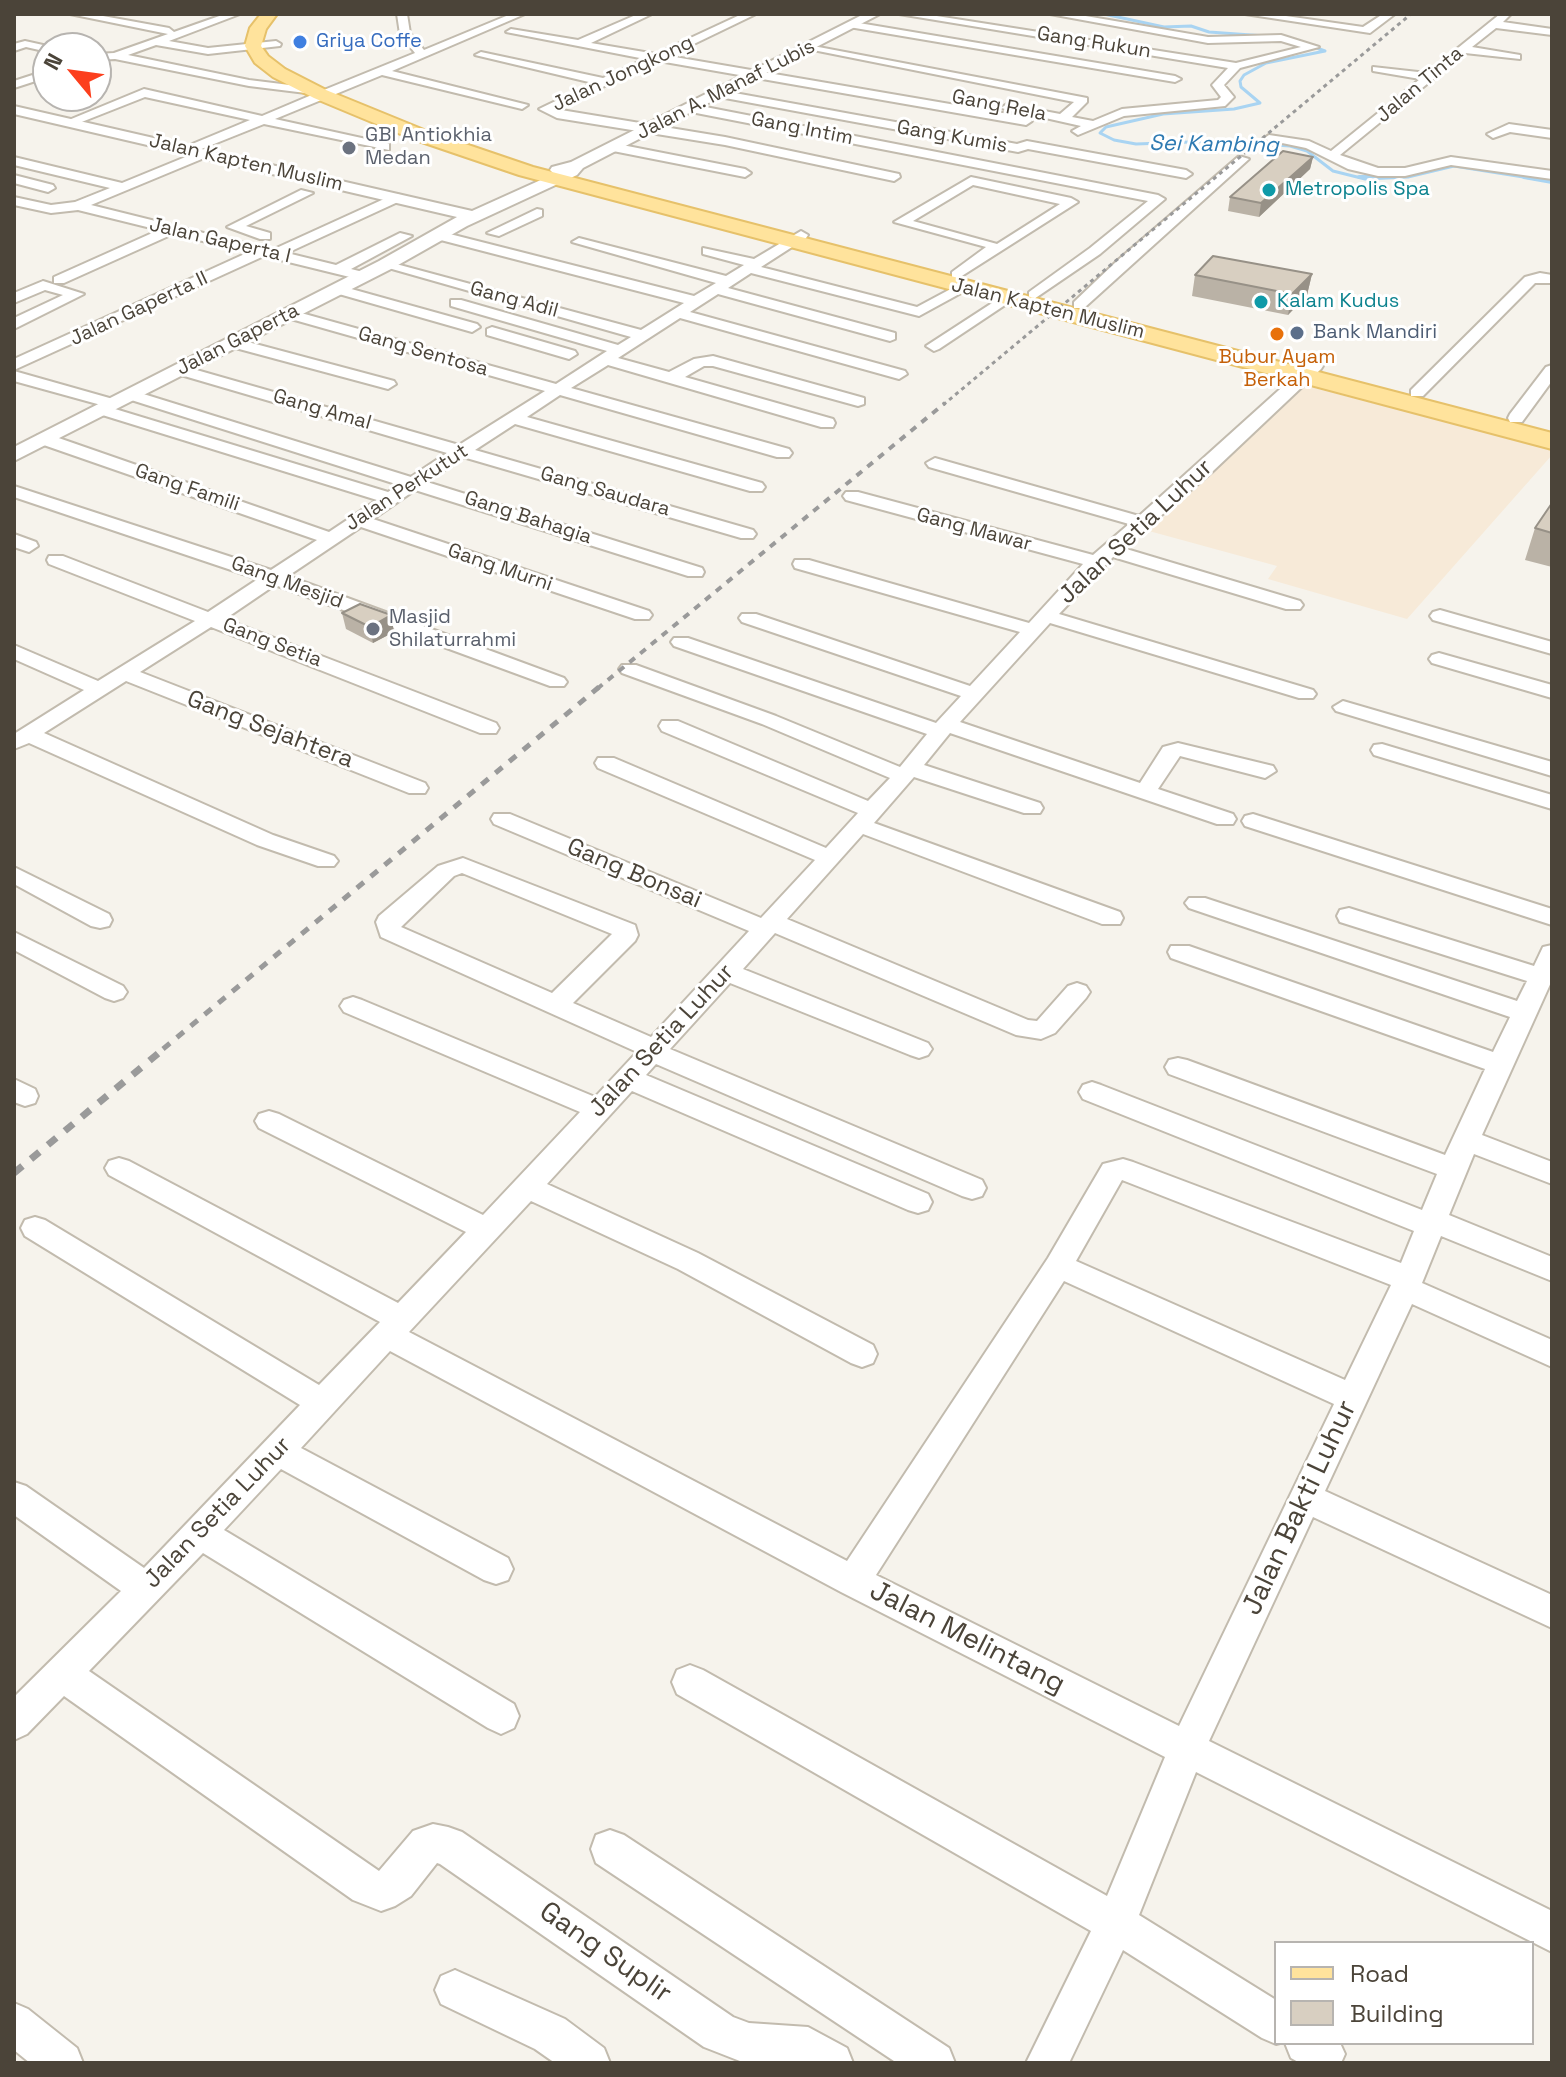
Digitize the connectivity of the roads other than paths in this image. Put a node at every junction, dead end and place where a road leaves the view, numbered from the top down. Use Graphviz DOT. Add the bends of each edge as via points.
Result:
graph roads {
  1 [pos="75,14"];
  2 [pos="221,14"];
  3 [pos="235,14"];
  4 [pos="269,14"];
  5 [pos="287,14"];
  6 [pos="402,14"];
  7 [pos="520,14"];
  8 [pos="647,14"];
  9 [pos="751,14"];
  10 [pos="874,14"];
  11 [pos="904,14"];
  12 [pos="1250,14"];
  13 [pos="1390,14"];
  14 [pos="1036,16"];
  15 [pos="1053,16"];
  16 [pos="1500,19"];
  17 [pos="199,24"];
  18 [pos="1552,24"];
  19 [pos="853,25"];
  20 [pos="169,31"];
  21 [pos="511,32"];
  22 [pos="1552,32"];
  23 [pos="836,34"];
  24 [pos="150,41"];
  25 [pos="581,43"];
  26 [pos="276,44"];
  27 [pos="253,46"];
  28 [pos="808,48"];
  29 [pos="1464,49"];
  30 [pos="112,52"];
  31 [pos="421,53"];
  32 [pos="481,55"];
  33 [pos="115,56"];
  34 [pos="659,57"];
  35 [pos="1516,57"];
  36 [pos="1075,61"];
  37 [pos="1426,62"];
  38 [pos="776,64"];
  39 [pos="1445,64"];
  40 [pos="1236,66"];
  41 [pos="1377,69"];
  42 [pos="380,71"];
  43 [pos="279,73"];
  44 [pos="758,73"];
  45 [pos="1431,77"];
  46 [pos="1175,79"];
  47 [pos="606,82"];
  48 [pos="249,83"];
  49 [pos="324,91"];
  50 [pos="718,94"];
  51 [pos="522,105"];
  52 [pos="690,108"];
  53 [pos="858,109"];
  54 [pos="14,110"];
  55 [pos="262,118"];
  56 [pos="1062,119"];
  57 [pos="1026,121"];
  58 [pos="70,122"];
  59 [pos="648,129"];
  60 [pos="1087,131"];
  61 [pos="1493,134"];
  62 [pos="1552,134"];
  63 [pos="1269,139"];
  64 [pos="1027,145"];
  65 [pos="385,147"];
  66 [pos="612,147"];
  67 [pos="897,148"];
  68 [pos="1117,148"];
  69 [pos="1046,149"];
  70 [pos="197,152"];
  71 [pos="1140,152"];
  72 [pos="1333,155"];
  73 [pos="1243,159"];
  74 [pos="14,161"];
  75 [pos="1199,162"];
  76 [pos="859,170"];
  77 [pos="562,172"];
  78 [pos="745,173"];
  79 [pos="1186,174"];
  80 [pos="1552,175"];
  81 [pos="894,177"];
  82 [pos="14,179"];
  83 [pos="521,185"];
  84 [pos="122,187"];
  85 [pos="48,188"];
  86 [pos="597,190"];
  87 [pos="306,193"];
  88 [pos="395,198"];
  89 [pos="1153,198"];
  90 [pos="14,201"];
  91 [pos="78,206"];
  92 [pos="537,213"];
  93 [pos="466,219"];
  94 [pos="170,230"];
  95 [pos="494,233"];
  96 [pos="438,235"];
  97 [pos="405,236"];
  98 [pos="794,238"];
  99 [pos="579,242"];
  100 [pos="297,244"];
  101 [pos="472,244"];
  102 [pos="989,247"];
  103 [pos="708,251"];
  104 [pos="269,252"];
  105 [pos="394,260"];
  106 [pos="751,265"];
  107 [pos="494,278"];
  108 [pos="1552,279"];
  109 [pos="59,280"];
  110 [pos="338,280"];
  111 [pos="961,281"];
  112 [pos="721,285"];
  113 [pos="1034,295"];
  114 [pos="1006,298"];
  115 [pos="14,299"];
  116 [pos="695,301"];
  117 [pos="456,303"];
  118 [pos="1079,305"];
  119 [pos="677,313"];
  120 [pos="289,314"];
  121 [pos="14,324"];
  122 [pos="472,327"];
  123 [pos="492,332"];
  124 [pos="642,335"];
  125 [pos="890,336"];
  126 [pos="233,343"];
  127 [pos="934,346"];
  128 [pos="608,357"];
  129 [pos="14,365"];
  130 [pos="180,370"];
  131 [pos="1552,370"];
  132 [pos="1309,371"];
  133 [pos="899,374"];
  134 [pos="14,376"];
  135 [pos="576,378"];
  136 [pos="671,378"];
  137 [pos="388,384"];
  138 [pos="556,390"];
  139 [pos="1417,393"];
  140 [pos="858,401"];
  141 [pos="115,403"];
  142 [pos="513,418"];
  143 [pos="1516,418"];
  144 [pos="827,423"];
  145 [pos="1552,428"];
  146 [pos="44,439"];
  147 [pos="797,439"];
  148 [pos="1552,441"];
  149 [pos="463,450"];
  150 [pos="783,453"];
  151 [pos="14,455"];
  152 [pos="935,463"];
  153 [pos="417,483"];
  154 [pos="756,487"];
  155 [pos="14,491"];
  156 [pos="852,496"];
  157 [pos="389,498"];
  158 [pos="359,520"];
  159 [pos="1142,522"];
  160 [pos="747,534"];
  161 [pos="330,538"];
  162 [pos="1103,556"];
  163 [pos="56,560"];
  164 [pos="802,564"];
  165 [pos="695,572"];
  166 [pos="272,577"];
  167 [pos="1293,605"];
  168 [pos="642,615"];
  169 [pos="1440,616"];
  170 [pos="749,618"];
  171 [pos="211,619"];
  172 [pos="1040,623"];
  173 [pos="681,642"];
  174 [pos="1552,648"];
  175 [pos="14,651"];
  176 [pos="1439,659"];
  177 [pos="629,669"];
  178 [pos="123,673"];
  179 [pos="557,682"];
  180 [pos="98,689"];
  181 [pos="1552,692"];
  182 [pos="974,694"];
  183 [pos="1306,694"];
  184 [pos="1343,707"];
  185 [pos="670,726"];
  186 [pos="488,728"];
  187 [pos="943,728"];
  188 [pos="21,739"];
  189 [pos="1382,750"];
  190 [pos="606,763"];
  191 [pos="1552,769"];
  192 [pos="1265,771"];
  193 [pos="907,772"];
  194 [pos="417,788"];
  195 [pos="1144,793"];
  196 [pos="1552,802"];
  197 [pos="1032,808"];
  198 [pos="865,818"];
  199 [pos="502,819"];
  200 [pos="1225,819"];
  201 [pos="1253,821"];
  202 [pos="830,858"];
  203 [pos="326,861"];
  204 [pos="14,874"];
  205 [pos="1197,903"];
  206 [pos="1349,916"];
  207 [pos="1552,917"];
  208 [pos="1111,918"];
  209 [pos="100,920"];
  210 [pos="769,925"];
  211 [pos="14,940"];
  212 [pos="1180,952"];
  213 [pos="1546,967"];
  214 [pos="726,972"];
  215 [pos="114,992"];
  216 [pos="1077,992"];
  217 [pos="556,1005"];
  218 [pos="353,1006"];
  219 [pos="1523,1012"];
  220 [pos="919,1049"];
  221 [pos="653,1050"];
  222 [pos="1501,1065"];
  223 [pos="1178,1067"];
  224 [pos="627,1078"];
  225 [pos="1092,1092"];
  226 [pos="598,1109"];
  227 [pos="269,1121"];
  228 [pos="1460,1154"];
  229 [pos="119,1168"];
  230 [pos="1552,1173"];
  231 [pos="527,1187"];
  232 [pos="972,1188"];
  233 [pos="918,1202"];
  234 [pos="1433,1224"];
  235 [pos="35,1228"];
  236 [pos="487,1230"];
  237 [pos="1058,1266"];
  238 [pos="1552,1269"];
  239 [pos="1407,1284"];
  240 [pos="394,1328"];
  241 [pos="862,1354"];
  242 [pos="1552,1354"];
  243 [pos="1351,1397"];
  244 [pos="322,1403"];
  245 [pos="277,1451"];
  246 [pos="14,1496"];
  247 [pos="1305,1497"];
  248 [pos="200,1533"];
  249 [pos="496,1569"];
  250 [pos="853,1581"];
  251 [pos="146,1589"];
  252 [pos="1552,1612"];
  253 [pos="61,1673"];
  254 [pos="690,1682"];
  255 [pos="501,1716"];
  256 [pos="14,1722"];
  257 [pos="1186,1750"];
  258 [pos="610,1849"];
  259 [pos="1116,1923"];
  260 [pos="1552,1932"];
  261 [pos="455,1990"];
  262 [pos="14,2023"];
  263 [pos="1274,2023"];
  264 [pos="62,2063"];
  265 [pos="589,2063"];
  266 [pos="832,2063"];
  267 [pos="934,2063"];
  268 [pos="1047,2063"];
  1 -- 20 [label="street"];
  2 -- 17 [label="street"];
  3 -- 17 [label="street"];
  4 -- 27 [label="main road"];
  5 -- 26 [label="main road"];
  6 -- 31 [label="street" via="405,34"];
  7 -- 31 [label="street"];
  8 -- 25 [label="street"];
  9 -- 34 [label="street, Jalan Jongkong"];
  10 -- 19 [label="street, Jalan A. Manaf Lubis"];
  11 -- 40 [label="street, Gang Rukun"];
  12 -- 13 [label="street" via="1370,30"];
  14 -- 15 [label="street"];
  15 -- 40 [label="street" via="1208,40 1281,38 1314,47"];
  16 -- 18 [label="street"];
  16 -- 22 [label="street"];
  16 -- 29 [label="street, Jalan Tinta"];
  17 -- 20 [label="street"];
  17 -- 24 [label="street"];
  19 -- 23 [label="street, Jalan A. Manaf Lubis"];
  19 -- 36 [label="street"];
  20 -- 24 [label="street"];
  21 -- 25 [label="street"];
  23 -- 28 [label="street, Jalan A. Manaf Lubis"];
  23 -- 36 [label="street" via="1059,70"];
  24 -- 27 [label="street" via="208,51"];
  24 -- 30 [label="street"];
  24 -- 33 [label="street"];
  25 -- 34 [label="street"];
  26 -- 27 [label="street"];
  26 -- 49 [label="main road"];
  27 -- 43 [label="main road"];
  28 -- 38 [label="street, Jalan A. Manaf Lubis"];
  28 -- 56 [label="street, Gang Rela" via="1083,100"];
  29 -- 35 [label="street"];
  29 -- 39 [label="street, Jalan Tinta"];
  31 -- 42 [label="street"];
  32 -- 47 [label="street"];
  33 -- 48 [label="street"];
  34 -- 44 [label="street"];
  34 -- 47 [label="street, Jalan Jongkong"];
  36 -- 46 [label="street"];
  37 -- 39 [label="street"];
  38 -- 44 [label="street, Jalan A. Manaf Lubis"];
  38 -- 56 [label="street, Gang Rela"];
  39 -- 45 [label="street, Jalan Tinta"];
  40 -- 60 [label="street" via="1218,85 1228,97 1225,101 1122,113"];
  41 -- 45 [label="street"];
  42 -- 49 [label="street"];
  42 -- 51 [label="street, Jalan Jongkong"];
  43 -- 48 [label="street"];
  43 -- 49 [label="main road"];
  44 -- 50 [label="street, Jalan A. Manaf Lubis"];
  44 -- 57 [label="street"];
  45 -- 72 [label="street, Jalan Tinta"];
  47 -- 59 [label="street, Jalan Jongkong" via="545,109"];
  48 -- 49 [label="street"];
  49 -- 55 [label="street"];
  49 -- 77 [label="main road"];
  49 -- 83 [label="main road"];
  50 -- 52 [label="street, Jalan A. Manaf Lubis"];
  50 -- 64 [label="street, Gang Kumis" via="1019,149"];
  52 -- 59 [label="street, Jalan A. Manaf Lubis"];
  52 -- 67 [label="street, Gang Intim"];
  53 -- 64 [label="street"];
  54 -- 58 [label="street, Jalan Kapten Muslim"];
  55 -- 58 [label="street" via="144,93"];
  55 -- 65 [label="street"];
  55 -- 70 [label="street"];
  56 -- 60 [label="street"];
  58 -- 70 [label="street, Jalan Kapten Muslim"];
  59 -- 66 [label="street, Jalan A. Manaf Lubis"];
  59 -- 76 [label="street"];
  60 -- 69 [label="street"];
  61 -- 62 [label="street" via="1509,128"];
  63 -- 72 [label="street"];
  64 -- 69 [label="street, Gang Kumis"];
  66 -- 77 [label="street, Jalan A. Manaf Lubis"];
  66 -- 78 [label="street"];
  67 -- 76 [label="street"];
  67 -- 89 [label="street, Gang Intim"];
  68 -- 71 [label="street"];
  69 -- 79 [label="street, Gang Kumis"];
  70 -- 84 [label="street"];
  70 -- 88 [label="street, Jalan Kapten Muslim"];
  72 -- 80 [label="street" via="1378,172 1405,172 1451,161"];
  73 -- 118 [label="street"];
  74 -- 84 [label="street"];
  75 -- 79 [label="street"];
  76 -- 81 [label="street"];
  77 -- 83 [label="main road"];
  77 -- 83 [label="street, Jalan Gaperta"];
  77 -- 86 [label="main road, Jalan Kapten Muslim"];
  77 -- 98 [label="main road, Jalan Kapten Muslim"];
  79 -- 89 [label="street"];
  82 -- 85 [label="street"];
  83 -- 86 [label="main road"];
  83 -- 93 [label="street, Jalan Gaperta"];
  84 -- 91 [label="street"];
  86 -- 98 [label="main road, Jalan Kapten Muslim"];
  87 -- 100 [label="street" via="234,227"];
  88 -- 93 [label="street, Jalan Kapten Muslim"];
  88 -- 100 [label="street, Jalan Gaperta II"];
  89 -- 113 [label="street" via="1095,251"];
  90 -- 91 [label="street" via="51,209"];
  91 -- 94 [label="street, Jalan Gaperta I"];
  92 -- 95 [label="street"];
  93 -- 95 [label="street"];
  93 -- 96 [label="street, Jalan Gaperta"];
  94 -- 104 [label="street, Jalan Gaperta I"];
  94 -- 109 [label="street"];
  95 -- 101 [label="street"];
  96 -- 101 [label="street"];
  96 -- 105 [label="street, Jalan Gaperta"];
  97 -- 110 [label="street"];
  98 -- 106 [label="street, Jalan Perkutut"];
  98 -- 111 [label="main road, Jalan Kapten Muslim"];
  99 -- 112 [label="street"];
  100 -- 104 [label="street, Jalan Gaperta II"];
  101 -- 116 [label="street"];
  102 -- 102 [label="street" via="901,222 968,181 1046,211 1002,247"];
  102 -- 111 [label="street"];
  103 -- 106 [label="street"];
  104 -- 110 [label="street, Jalan Gaperta I"];
  104 -- 129 [label="street, Jalan Gaperta II"];
  105 -- 107 [label="street"];
  105 -- 110 [label="street, Jalan Gaperta" via="362,276"];
  105 -- 124 [label="street, Gang Adil"];
  106 -- 111 [label="street" via="919,312"];
  106 -- 112 [label="street, Jalan Perkutut"];
  108 -- 139 [label="street" via="1530,280"];
  110 -- 120 [label="street, Jalan Gaperta"];
  110 -- 122 [label="street, Jalan Gaperta I"];
  111 -- 113 [label="main road, Jalan Kapten Muslim"];
  111 -- 114 [label="main road, Jalan Kapten Muslim"];
  112 -- 116 [label="street, Jalan Perkutut"];
  112 -- 125 [label="street"];
  113 -- 118 [label="main road, Jalan Kapten Muslim"];
  114 -- 127 [label="street"];
  114 -- 132 [label="main road, Jalan Kapten Muslim"];
  115 -- 121 [label="street" via="43,285 77,294"];
  116 -- 119 [label="street, Jalan Perkutut"];
  117 -- 128 [label="street"];
  118 -- 132 [label="main road, Jalan Kapten Muslim"];
  119 -- 124 [label="street, Jalan Perkutut"];
  119 -- 133 [label="street"];
  120 -- 126 [label="street, Jalan Gaperta"];
  120 -- 138 [label="street, Gang Sentosa"];
  123 -- 128 [label="street"];
  124 -- 128 [label="street, Jalan Perkutut"];
  126 -- 130 [label="street, Jalan Gaperta"];
  126 -- 137 [label="street"];
  128 -- 135 [label="street, Jalan Perkutut"];
  128 -- 136 [label="street"];
  130 -- 141 [label="street, Jalan Gaperta"];
  130 -- 149 [label="street, Gang Amal"];
  131 -- 143 [label="street"];
  132 -- 139 [label="main road, Jalan Kapten Muslim"];
  132 -- 148 [label="main road, Jalan Kapten Muslim"];
  132 -- 159 [label="street, Jalan Setia Luhur"];
  134 -- 141 [label="street"];
  135 -- 138 [label="street, Jalan Perkutut"];
  135 -- 147 [label="street"];
  136 -- 140 [label="street" via="708,361"];
  136 -- 144 [label="street"];
  138 -- 142 [label="street, Jalan Perkutut"];
  138 -- 150 [label="street, Gang Sentosa"];
  139 -- 143 [label="main road, Jalan Kapten Muslim"];
  141 -- 146 [label="street, Jalan Gaperta"];
  141 -- 153 [label="street, Gang Bahagia"];
  141 -- 157 [label="street"];
  142 -- 149 [label="street, Jalan Perkutut"];
  142 -- 154 [label="street"];
  143 -- 145 [label="main road, Jalan Kapten Muslim"];
  146 -- 151 [label="street, Jalan Gaperta"];
  146 -- 161 [label="street, Gang Famili"];
  149 -- 153 [label="street, Jalan Perkutut"];
  149 -- 160 [label="street, Gang Saudara"];
  152 -- 159 [label="street"];
  153 -- 157 [label="street, Jalan Perkutut"];
  153 -- 165 [label="street, Gang Bahagia"];
  155 -- 166 [label="street, Gang Mesjid"];
  156 -- 162 [label="street, Gang Mawar"];
  157 -- 158 [label="street, Jalan Perkutut"];
  158 -- 161 [label="street, Jalan Perkutut"];
  158 -- 168 [label="street, Gang Murni"];
  159 -- 162 [label="street, Jalan Setia Luhur"];
  161 -- 166 [label="street, Jalan Perkutut"];
  162 -- 167 [label="street, Gang Mawar"];
  162 -- 172 [label="street, Jalan Setia Luhur"];
  163 -- 171 [label="street, Gang Setia"];
  164 -- 172 [label="street"];
  166 -- 171 [label="street, Jalan Perkutut"];
  166 -- 179 [label="street, Gang Mesjid"];
  169 -- 174 [label="street"];
  170 -- 182 [label="street"];
  171 -- 178 [label="street, Jalan Perkutut"];
  171 -- 186 [label="street, Gang Setia"];
  172 -- 182 [label="street, Jalan Setia Luhur"];
  172 -- 183 [label="street"];
  173 -- 187 [label="street"];
  175 -- 180 [label="street"];
  176 -- 181 [label="street"];
  177 -- 193 [label="street"];
  178 -- 180 [label="street, Jalan Perkutut"];
  178 -- 194 [label="street, Gang Sejahtera"];
  180 -- 188 [label="street, Jalan Perkutut"];
  182 -- 187 [label="street, Jalan Setia Luhur"];
  184 -- 191 [label="street"];
  185 -- 198 [label="street"];
  187 -- 193 [label="street, Jalan Setia Luhur"];
  187 -- 195 [label="street"];
  188 -- 203 [label="street"];
  189 -- 196 [label="street"];
  190 -- 202 [label="street"];
  192 -- 195 [label="street" via="1178,749"];
  193 -- 197 [label="street"];
  193 -- 198 [label="street, Jalan Setia Luhur"];
  195 -- 200 [label="street"];
  198 -- 202 [label="street, Jalan Setia Luhur"];
  198 -- 208 [label="street"];
  199 -- 210 [label="street, Gang Bonsai"];
  201 -- 207 [label="street"];
  202 -- 210 [label="street, Jalan Setia Luhur"];
  204 -- 209 [label="street"];
  205 -- 219 [label="street"];
  206 -- 213 [label="street"];
  210 -- 214 [label="street, Jalan Setia Luhur"];
  210 -- 216 [label="street, Gang Bonsai" via="1025,1029 1046,1027"];
  211 -- 215 [label="street"];
  212 -- 222 [label="street"];
  213 -- 219 [label="street, Jalan Bakti Luhur"];
  214 -- 220 [label="street"];
  214 -- 221 [label="street, Jalan Setia Luhur"];
  217 -- 217 [label="street" via="390,931 388,922 446,871 463,865 626,931"];
  217 -- 221 [label="street"];
  218 -- 226 [label="street"];
  219 -- 222 [label="street, Jalan Bakti Luhur"];
  221 -- 224 [label="street, Jalan Setia Luhur"];
  221 -- 232 [label="street"];
  222 -- 228 [label="street, Jalan Bakti Luhur"];
  223 -- 228 [label="street"];
  224 -- 226 [label="street, Jalan Setia Luhur"];
  224 -- 233 [label="street"];
  225 -- 234 [label="street"];
  226 -- 231 [label="street, Jalan Setia Luhur"];
  227 -- 236 [label="street"];
  228 -- 230 [label="street"];
  228 -- 234 [label="street, Jalan Bakti Luhur"];
  229 -- 240 [label="street, Jalan Melintang"];
  231 -- 236 [label="street, Jalan Setia Luhur"];
  231 -- 241 [label="street" via="688,1261"];
  234 -- 238 [label="street"];
  234 -- 239 [label="street, Jalan Bakti Luhur"];
  235 -- 244 [label="street"];
  236 -- 240 [label="street, Jalan Setia Luhur"];
  237 -- 239 [label="street" via="1108,1175 1118,1169"];
  237 -- 243 [label="street"];
  237 -- 250 [label="street"];
  239 -- 242 [label="street"];
  239 -- 243 [label="street, Jalan Bakti Luhur"];
  240 -- 244 [label="street, Jalan Setia Luhur"];
  240 -- 250 [label="street, Jalan Melintang"];
  243 -- 247 [label="street, Jalan Bakti Luhur"];
  244 -- 245 [label="street, Jalan Setia Luhur"];
  245 -- 248 [label="street, Jalan Setia Luhur"];
  245 -- 249 [label="street"];
  246 -- 251 [label="street"];
  247 -- 252 [label="street"];
  247 -- 257 [label="street, Jalan Bakti Luhur"];
  248 -- 251 [label="street, Jalan Setia Luhur"];
  248 -- 255 [label="street"];
  250 -- 257 [label="street, Jalan Melintang"];
  251 -- 253 [label="street, Jalan Setia Luhur"];
  253 -- 256 [label="street, Jalan Setia Luhur"];
  253 -- 266 [label="street, Gang Suplir" via="367,1886 381,1892 397,1882 427,1845 448,1846 719,2032 749,2044 808,2048"];
  254 -- 259 [label="street"];
  257 -- 259 [label="street, Jalan Bakti Luhur"];
  257 -- 260 [label="street, Jalan Melintang"];
  258 -- 267 [label="street"];
  259 -- 263 [label="street"];
  259 -- 268 [label="street, Jalan Bakti Luhur"];
  261 -- 265 [label="street" via="550,2034"];
  262 -- 264 [label="street"];
}
